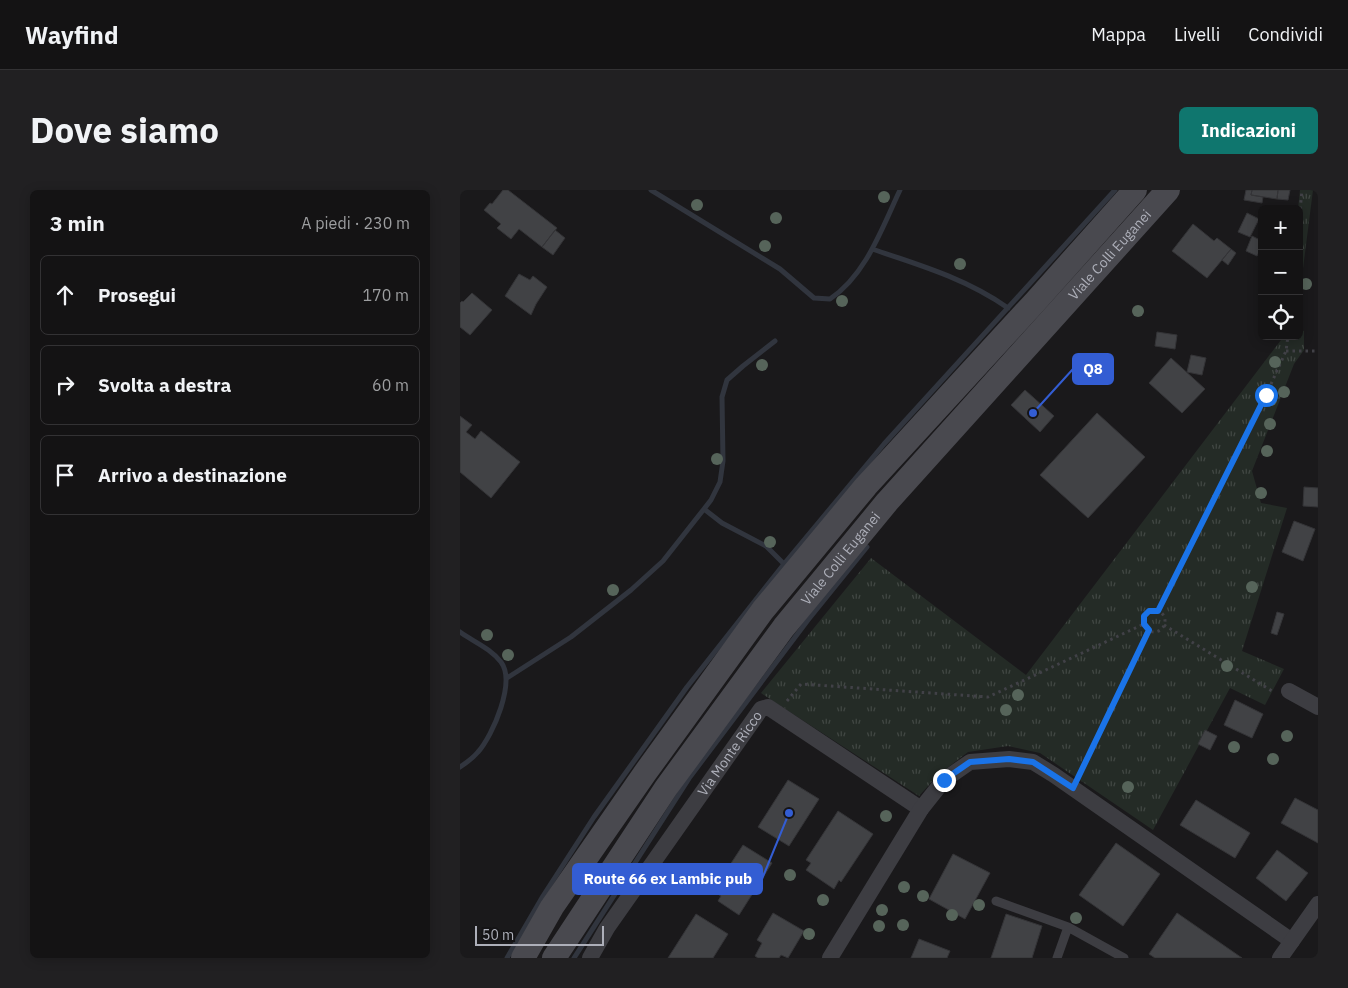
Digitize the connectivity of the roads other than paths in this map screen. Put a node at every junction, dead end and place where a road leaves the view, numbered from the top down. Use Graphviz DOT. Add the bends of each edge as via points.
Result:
graph roads {
  1 [pos="1135,190"];
  2 [pos="1168,190"];
  3 [pos="1289,691"];
  4 [pos="1318,707"];
  5 [pos="921,809"];
  6 [pos="996,901"];
  7 [pos="1318,904"];
  8 [pos="1068,927"];
  9 [pos="1292,941"];
  10 [pos="523,958"];
  11 [pos="554,958"];
  12 [pos="590,958"];
  13 [pos="830,958"];
  14 [pos="1057,958"];
  15 [pos="1124,958"];
  16 [pos="1280,958"];
  1 -- 10 [label="main road, Viale Colli Euganei" via="866,486 763,610 558,899"];
  2 -- 11 [label="main road, Viale Colli Euganei" via="886,502 790,620 666,788"];
  3 -- 4 [label="street"];
  5 -- 9 [label="street" via="944,780 970,762 1009,759 1033,762"];
  5 -- 12 [label="street, Via Monte Ricco" via="778,713 768,707 761,709 607,928"];
  5 -- 13 [label="street"];
  6 -- 8 [label="lane"];
  7 -- 9 [label="street"];
  8 -- 14 [label="lane"];
  8 -- 15 [label="lane"];
  9 -- 16 [label="street"];
}
